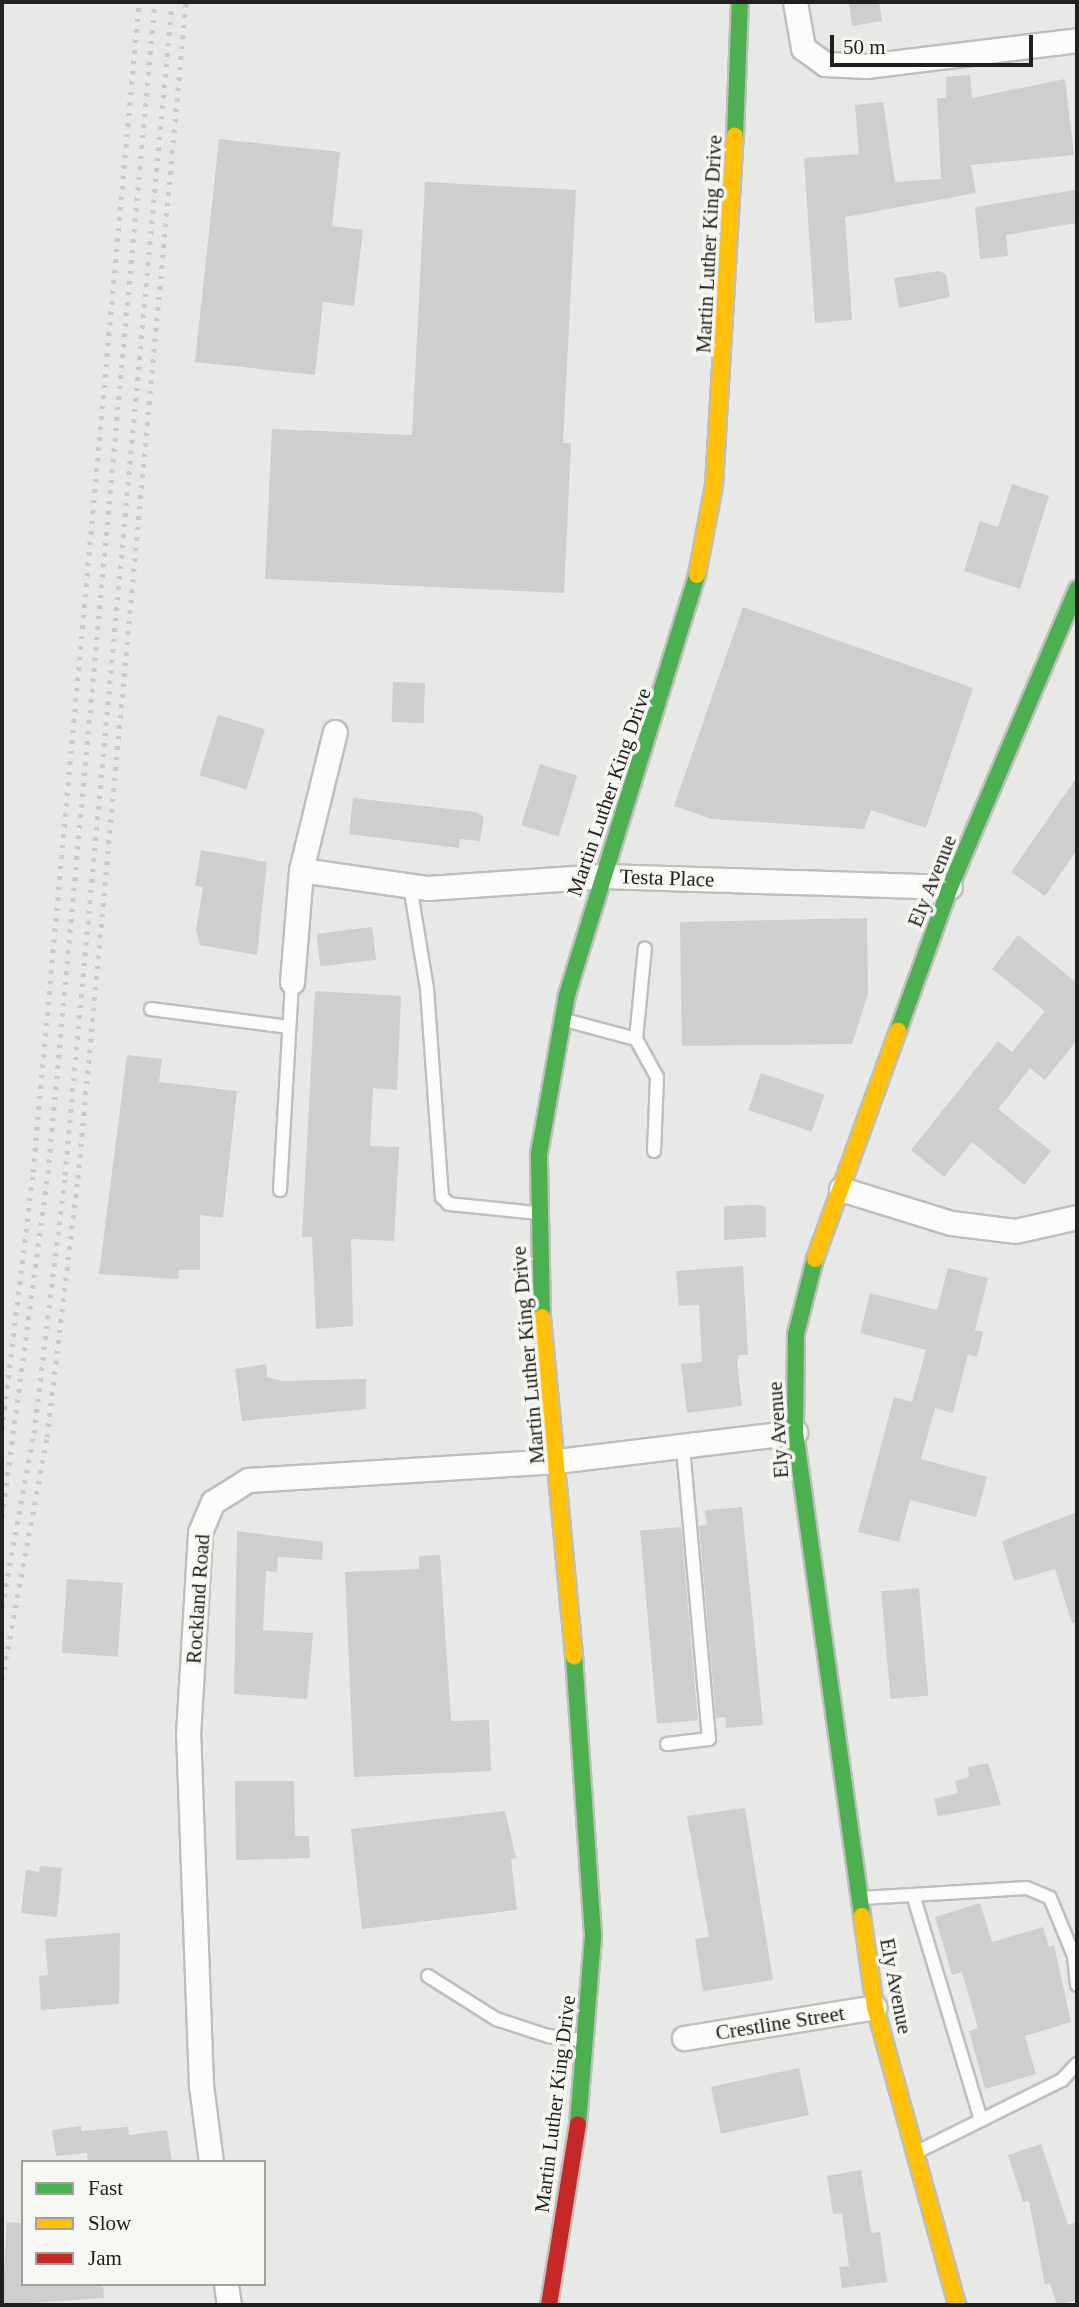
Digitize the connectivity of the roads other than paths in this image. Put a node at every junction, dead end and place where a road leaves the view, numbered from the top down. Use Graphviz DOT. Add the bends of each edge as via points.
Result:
graph roads {
  1 [pos="740,2"];
  2 [pos="796,2"];
  3 [pos="1077,40"];
  4 [pos="1077,589"];
  5 [pos="335,732"];
  6 [pos="301,870"];
  7 [pos="603,876"];
  8 [pos="410,886"];
  9 [pos="950,887"];
  10 [pos="645,948"];
  11 [pos="292,982"];
  12 [pos="151,1009"];
  13 [pos="562,1019"];
  14 [pos="289,1027"];
  15 [pos="636,1039"];
  16 [pos="654,1151"];
  17 [pos="841,1189"];
  18 [pos="280,1190"];
  19 [pos="539,1213"];
  20 [pos="1077,1217"];
  21 [pos="795,1432"];
  22 [pos="683,1446"];
  23 [pos="557,1461"];
  24 [pos="667,1744"];
  25 [pos="860,1898"];
  26 [pos="914,1898"];
  27 [pos="428,1976"];
  28 [pos="1077,1985"];
  29 [pos="875,2007"];
  30 [pos="684,2038"];
  31 [pos="587,2041"];
  32 [pos="1077,2064"];
  33 [pos="981,2120"];
  34 [pos="917,2152"];
  35 [pos="211,2160"];
  36 [pos="226,2286"];
  37 [pos="229,2305"];
  38 [pos="549,2305"];
  39 [pos="957,2305"];
  1 -- 7 [label="main road, Martin Luther King Drive" via="727,332 714,485 692,604"];
  2 -- 3 [label="street" via="803,48 825,64 866,66"];
  4 -- 9 [label="main road, Ely Avenue"];
  5 -- 6 [label="street"];
  6 -- 8 [label="street, Testa Place"];
  6 -- 11 [label="street"];
  7 -- 8 [label="street, Testa Place"];
  7 -- 9 [label="street, Testa Place"];
  7 -- 13 [label="main road, Martin Luther King Drive"];
  8 -- 19 [label="lane" via="427,989 442,1197 449,1204"];
  9 -- 17 [label="main road, Ely Avenue"];
  10 -- 15 [label="lane"];
  11 -- 14 [label="lane"];
  12 -- 14 [label="lane"];
  13 -- 15 [label="lane"];
  13 -- 19 [label="main road, Martin Luther King Drive" via="539,1154"];
  14 -- 18 [label="lane"];
  15 -- 16 [label="lane" via="657,1077"];
  17 -- 20 [label="street" via="951,1223 1015,1231"];
  17 -- 21 [label="main road, Ely Avenue" via="816,1255 796,1334"];
  19 -- 23 [label="main road, Martin Luther King Drive" via="539,1283"];
  21 -- 22 [label="street, Rockland Road"];
  21 -- 25 [label="main road, Ely Avenue"];
  22 -- 23 [label="street, Rockland Road"];
  22 -- 24 [label="lane" via="709,1739"];
  23 -- 31 [label="main road, Martin Luther King Drive" via="588,1814 593,1937"];
  23 -- 35 [label="street, Rockland Road" via="248,1480 213,1502 200,1532 188,1735 201,2085"];
  25 -- 26 [label="lane"];
  25 -- 29 [label="main road, Ely Avenue"];
  26 -- 28 [label="lane" via="967,1888 1027,1888 1050,1898 1074,1955"];
  26 -- 33 [label="lane"];
  27 -- 31 [label="lane" via="496,2019 548,2036"];
  29 -- 30 [label="street, Crestline Street"];
  29 -- 34 [label="main road, Ely Avenue"];
  31 -- 38 [label="main road, Martin Luther King Drive"];
  32 -- 33 [label="lane" via="1062,2080"];
  33 -- 34 [label="lane"];
  34 -- 39 [label="main road, Ely Avenue"];
  36 -- 37 [label="street"];
}
